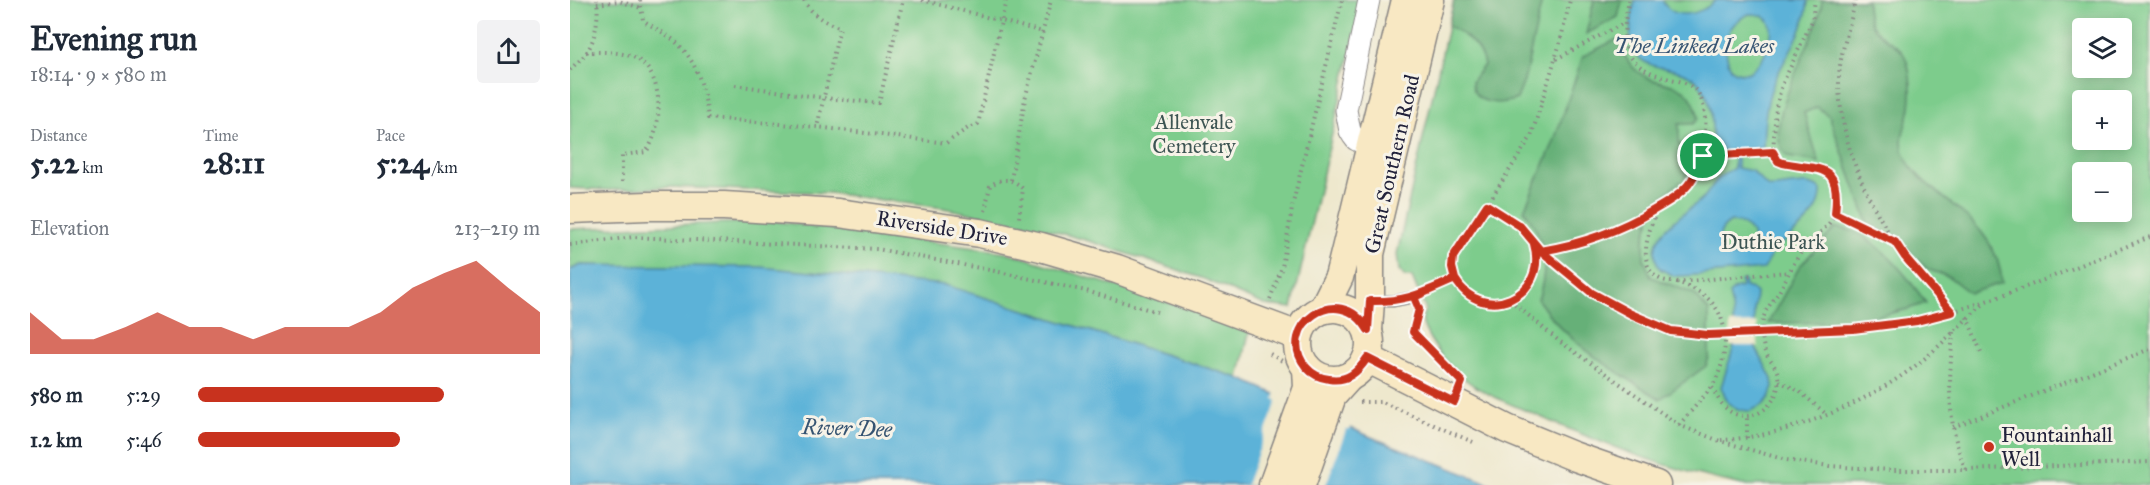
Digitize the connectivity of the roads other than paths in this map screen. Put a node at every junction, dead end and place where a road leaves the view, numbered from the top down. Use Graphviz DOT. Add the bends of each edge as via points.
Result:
graph roads {
  1 [pos="1369,0"];
  2 [pos="1406,0"];
  3 [pos="1430,0"];
  4 [pos="1371,145"];
  5 [pos="570,210"];
  6 [pos="1414,297"];
  7 [pos="1370,301"];
  8 [pos="1323,309"];
  9 [pos="1368,330"];
  10 [pos="1298,336"];
  11 [pos="1328,379"];
  12 [pos="1274,485"];
  13 [pos="1300,485"];
  14 [pos="1656,485"];
  1 -- 4 [label="street" via="1346,110 1353,136"];
  2 -- 4 [label="street, Great Southern Road"];
  3 -- 7 [label="street, Great Southern Road" via="1370,254"];
  4 -- 8 [label="street, Great Southern Road" via="1339,277"];
  5 -- 10 [label="street, Riverside Drive" via="724,206 838,213 980,232 1153,280"];
  6 -- 7 [label="lane"];
  7 -- 9 [label="street, Great Southern Road"];
  8 -- 9 [label="street" via="1334,307 1354,313"];
  8 -- 10 [label="street" via="1307,319"];
  9 -- 11 [label="street" via="1370,340"];
  10 -- 11 [label="street" via="1298,353"];
  11 -- 12 [label="street"];
  11 -- 13 [label="street"];
  11 -- 14 [label="street" via="1454,402 1518,434"];
}
